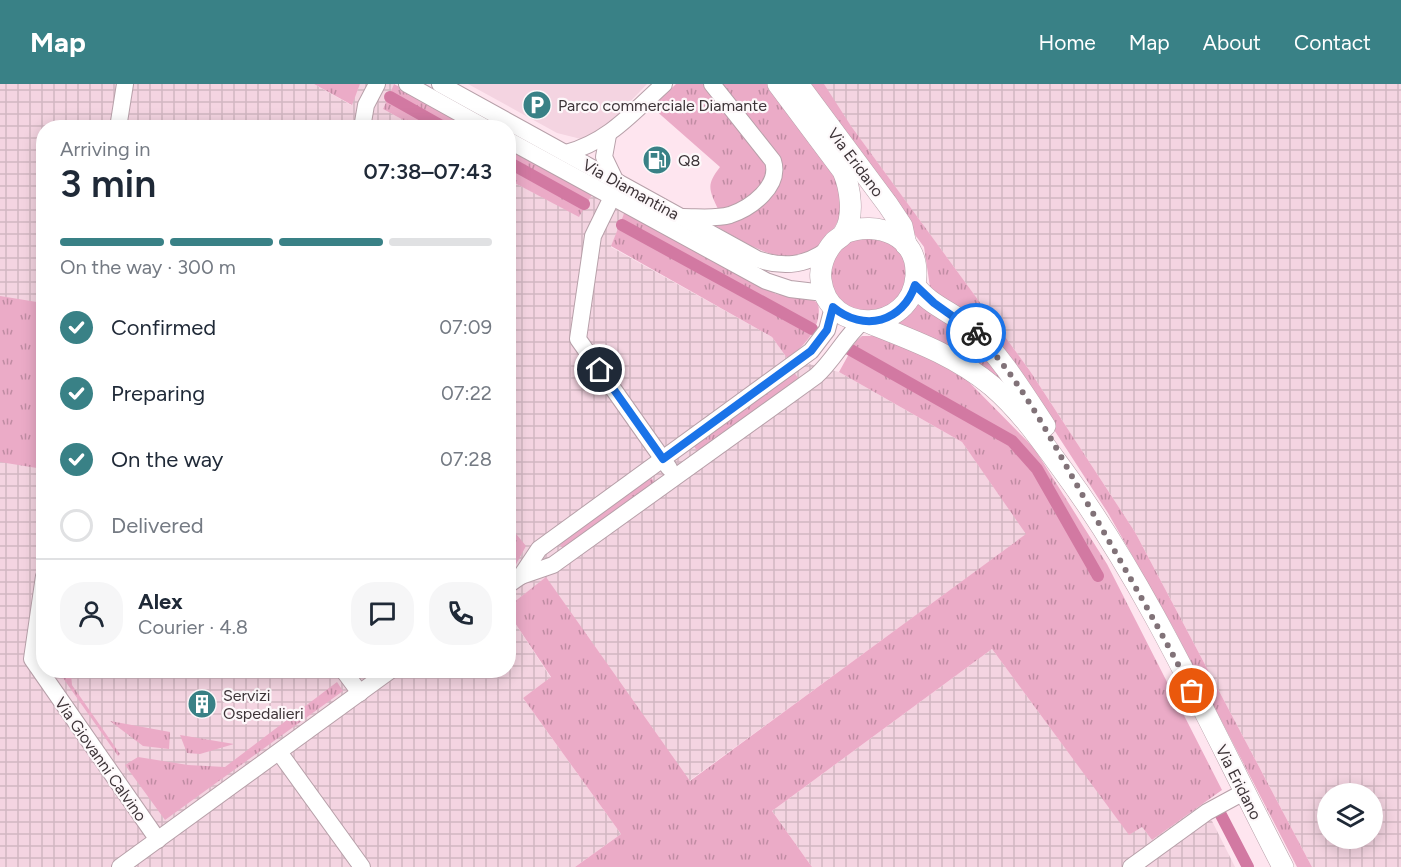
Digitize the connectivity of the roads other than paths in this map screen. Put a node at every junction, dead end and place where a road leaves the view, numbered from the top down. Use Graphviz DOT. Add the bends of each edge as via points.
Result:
graph roads {
  1 [pos="125,84"];
  2 [pos="377,84"];
  3 [pos="407,84"];
  4 [pos="440,84"];
  5 [pos="664,84"];
  6 [pos="712,84"];
  7 [pos="778,84"];
  8 [pos="798,84"];
  9 [pos="119,120"];
  10 [pos="363,120"];
  11 [pos="472,120"];
  12 [pos="506,120"];
  13 [pos="516,126"];
  14 [pos="608,135"];
  15 [pos="516,144"];
  16 [pos="566,153"];
  17 [pos="615,180"];
  18 [pos="612,197"];
  19 [pos="682,217"];
  20 [pos="844,233"];
  21 [pos="906,245"];
  22 [pos="827,250"];
  23 [pos="915,285"];
  24 [pos="829,300"];
  25 [pos="865,322"];
  26 [pos="802,358"];
  27 [pos="816,376"];
  28 [pos="663,459"];
  29 [pos="676,477"];
  30 [pos="1090,508"];
  31 [pos="516,579"];
  32 [pos="516,580"];
  33 [pos="36,631"];
  34 [pos="36,665"];
  35 [pos="45,678"];
  36 [pos="349,678"];
  37 [pos="380,678"];
  38 [pos="360,693"];
  39 [pos="279,752"];
  40 [pos="1238,795"];
  41 [pos="158,840"];
  42 [pos="120,867"];
  43 [pos="362,867"];
  44 [pos="1131,867"];
  45 [pos="1283,867"];
  1 -- 9 [label="street"];
  2 -- 10 [label="street"];
  3 -- 11 [label="street"];
  4 -- 12 [label="street, Via Diamantina"];
  5 -- 14 [label="street"];
  6 -- 19 [label="street" via="773,161 775,171 759,198 738,211"];
  7 -- 20 [label="main road, Via Eridano" via="850,186"];
  8 -- 21 [label="main road, Via Eridano" via="888,205 902,226"];
  13 -- 16 [label="street, Via Diamantina"];
  14 -- 16 [label="street" via="590,146"];
  14 -- 17 [label="street" via="604,158"];
  15 -- 18 [label="street, Via Diamantina"];
  16 -- 17 [label="street, Via Diamantina"];
  17 -- 19 [label="street, Via Diamantina"];
  18 -- 24 [label="street, Via Diamantina" via="766,281"];
  18 -- 28 [label="street" via="593,236 578,339"];
  19 -- 22 [label="street, Via Diamantina" via="769,263 804,263"];
  20 -- 21 [label="main road" via="870,227 896,236"];
  20 -- 22 [label="main road"];
  21 -- 23 [label="main road, Via Eridano" via="916,270"];
  22 -- 24 [label="main road" via="821,272"];
  23 -- 25 [label="main road" via="898,312 889,318"];
  23 -- 30 [label="main road, Via Eridano" via="971,327 993,353 1048,431"];
  24 -- 25 [label="main road, Via Eridano" via="842,314"];
  24 -- 26 [label="street" via="827,330"];
  25 -- 27 [label="street" via="850,334"];
  25 -- 30 [label="main road, Via Eridano" via="939,351 992,386 1031,428"];
  26 -- 27 [label="street"];
  26 -- 28 [label="street"];
  27 -- 29 [label="street"];
  28 -- 29 [label="street"];
  28 -- 31 [label="street" via="539,549"];
  29 -- 32 [label="street" via="553,565"];
  30 -- 40 [label="main road, Via Eridano" via="1146,603"];
  33 -- 34 [label="street, Via Giovanni Calvino" via="32,659"];
  35 -- 41 [label="street, Via Giovanni Calvino"];
  36 -- 38 [label="street"];
  37 -- 38 [label="street"];
  38 -- 39 [label="street"];
  39 -- 41 [label="street"];
  39 -- 43 [label="street"];
  40 -- 44 [label="street" via="1207,812"];
  40 -- 45 [label="main road, Via Eridano"];
  41 -- 42 [label="street"];
}
